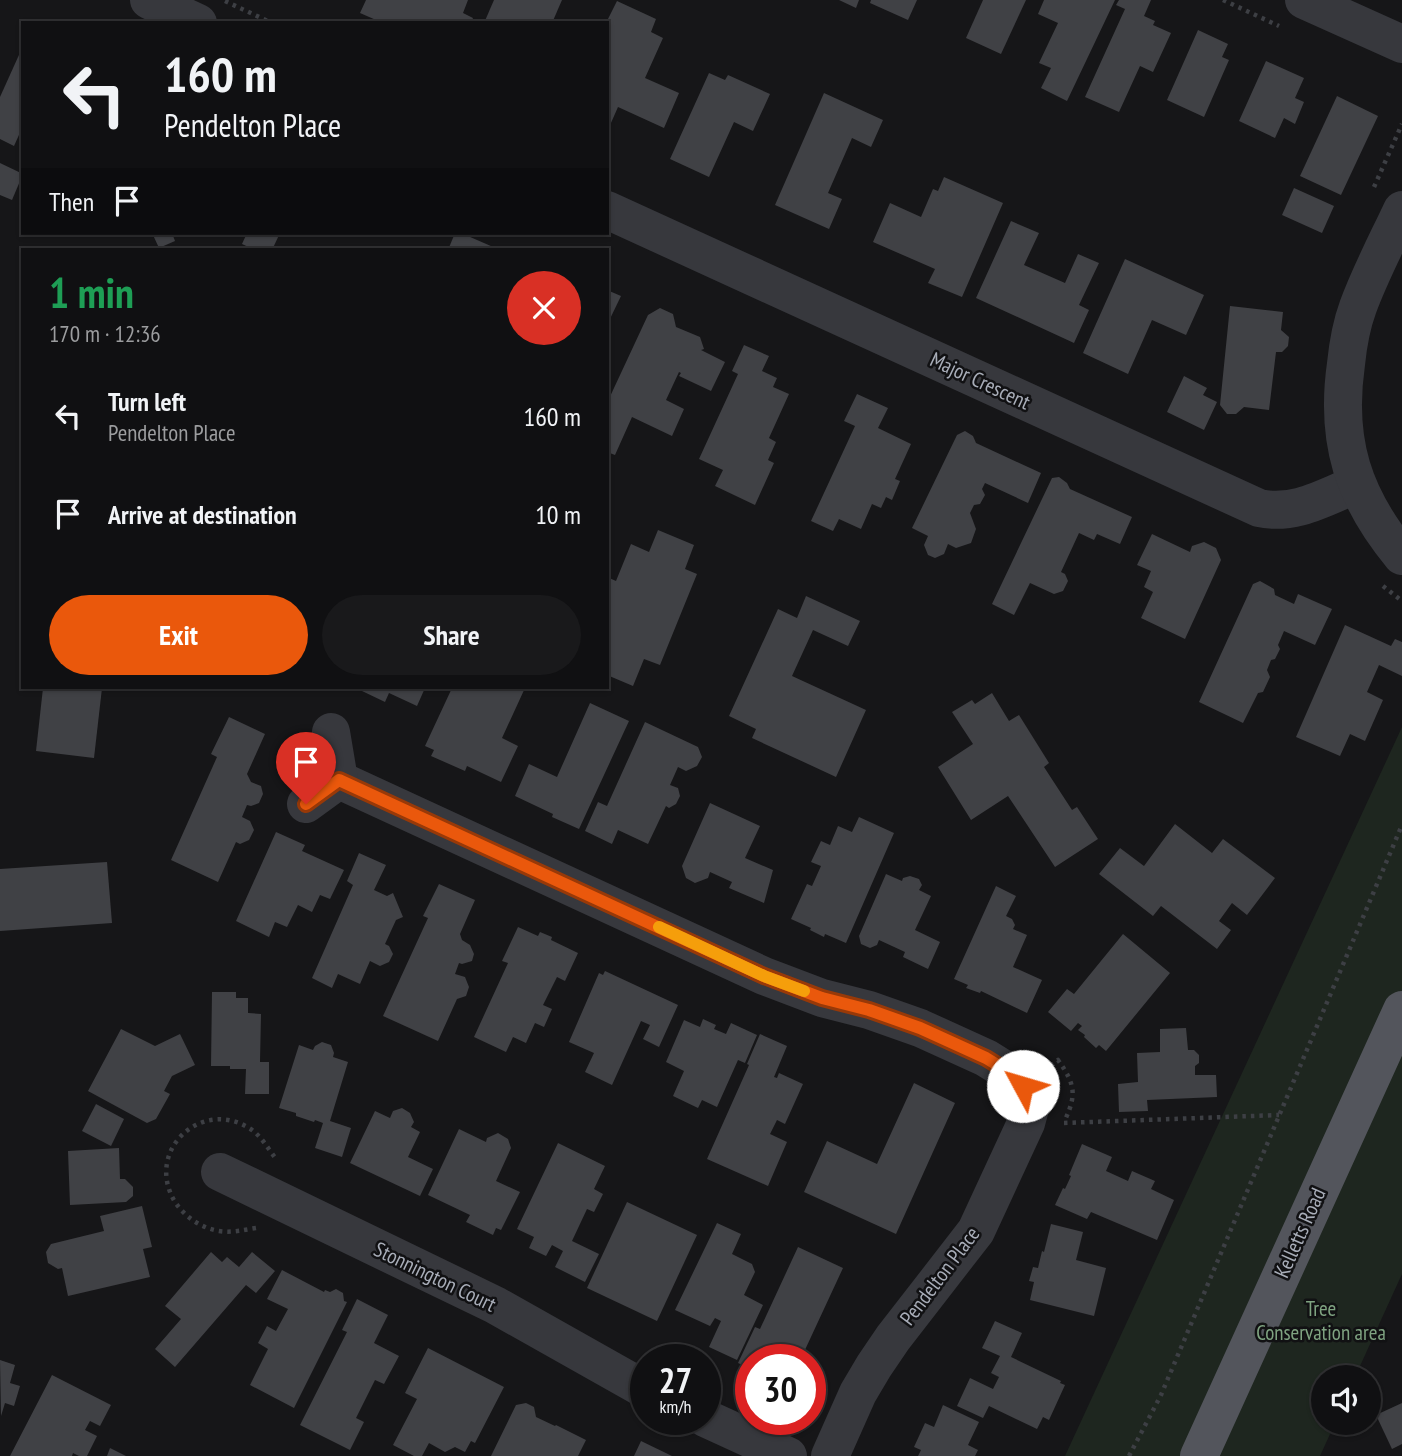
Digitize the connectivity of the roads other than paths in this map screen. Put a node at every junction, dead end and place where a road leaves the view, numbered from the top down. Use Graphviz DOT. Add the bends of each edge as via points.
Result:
graph roads {
  1 [pos="149,0"];
  2 [pos="1304,0"];
  3 [pos="194,21"];
  4 [pos="1402,44"];
  5 [pos="1402,210"];
  6 [pos="609,211"];
  7 [pos="1357,484"];
  8 [pos="1402,556"];
  9 [pos="331,732"];
  10 [pos="339,780"];
  11 [pos="306,804"];
  12 [pos="1402,1010"];
  13 [pos="220,1172"];
  14 [pos="630,1381"];
  15 [pos="721,1425"];
  16 [pos="788,1456"];
  17 [pos="830,1456"];
  18 [pos="1199,1456"];
  1 -- 3 [label="street"];
  2 -- 4 [label="street"];
  5 -- 7 [label="street" via="1351,331 1342,429"];
  6 -- 7 [label="street, Major Crescent" via="1259,508 1294,509"];
  7 -- 8 [label="street" via="1385,536"];
  9 -- 10 [label="street"];
  10 -- 11 [label="street"];
  10 -- 17 [label="street, Pendelton Place" via="764,976 920,1028 1020,1079 1030,1108 987,1210 874,1366"];
  12 -- 18 [label="main road, Kelletts Road"];
  13 -- 14 [label="street, Stonnington Court" via="495,1306"];
  15 -- 16 [label="street"];
}
